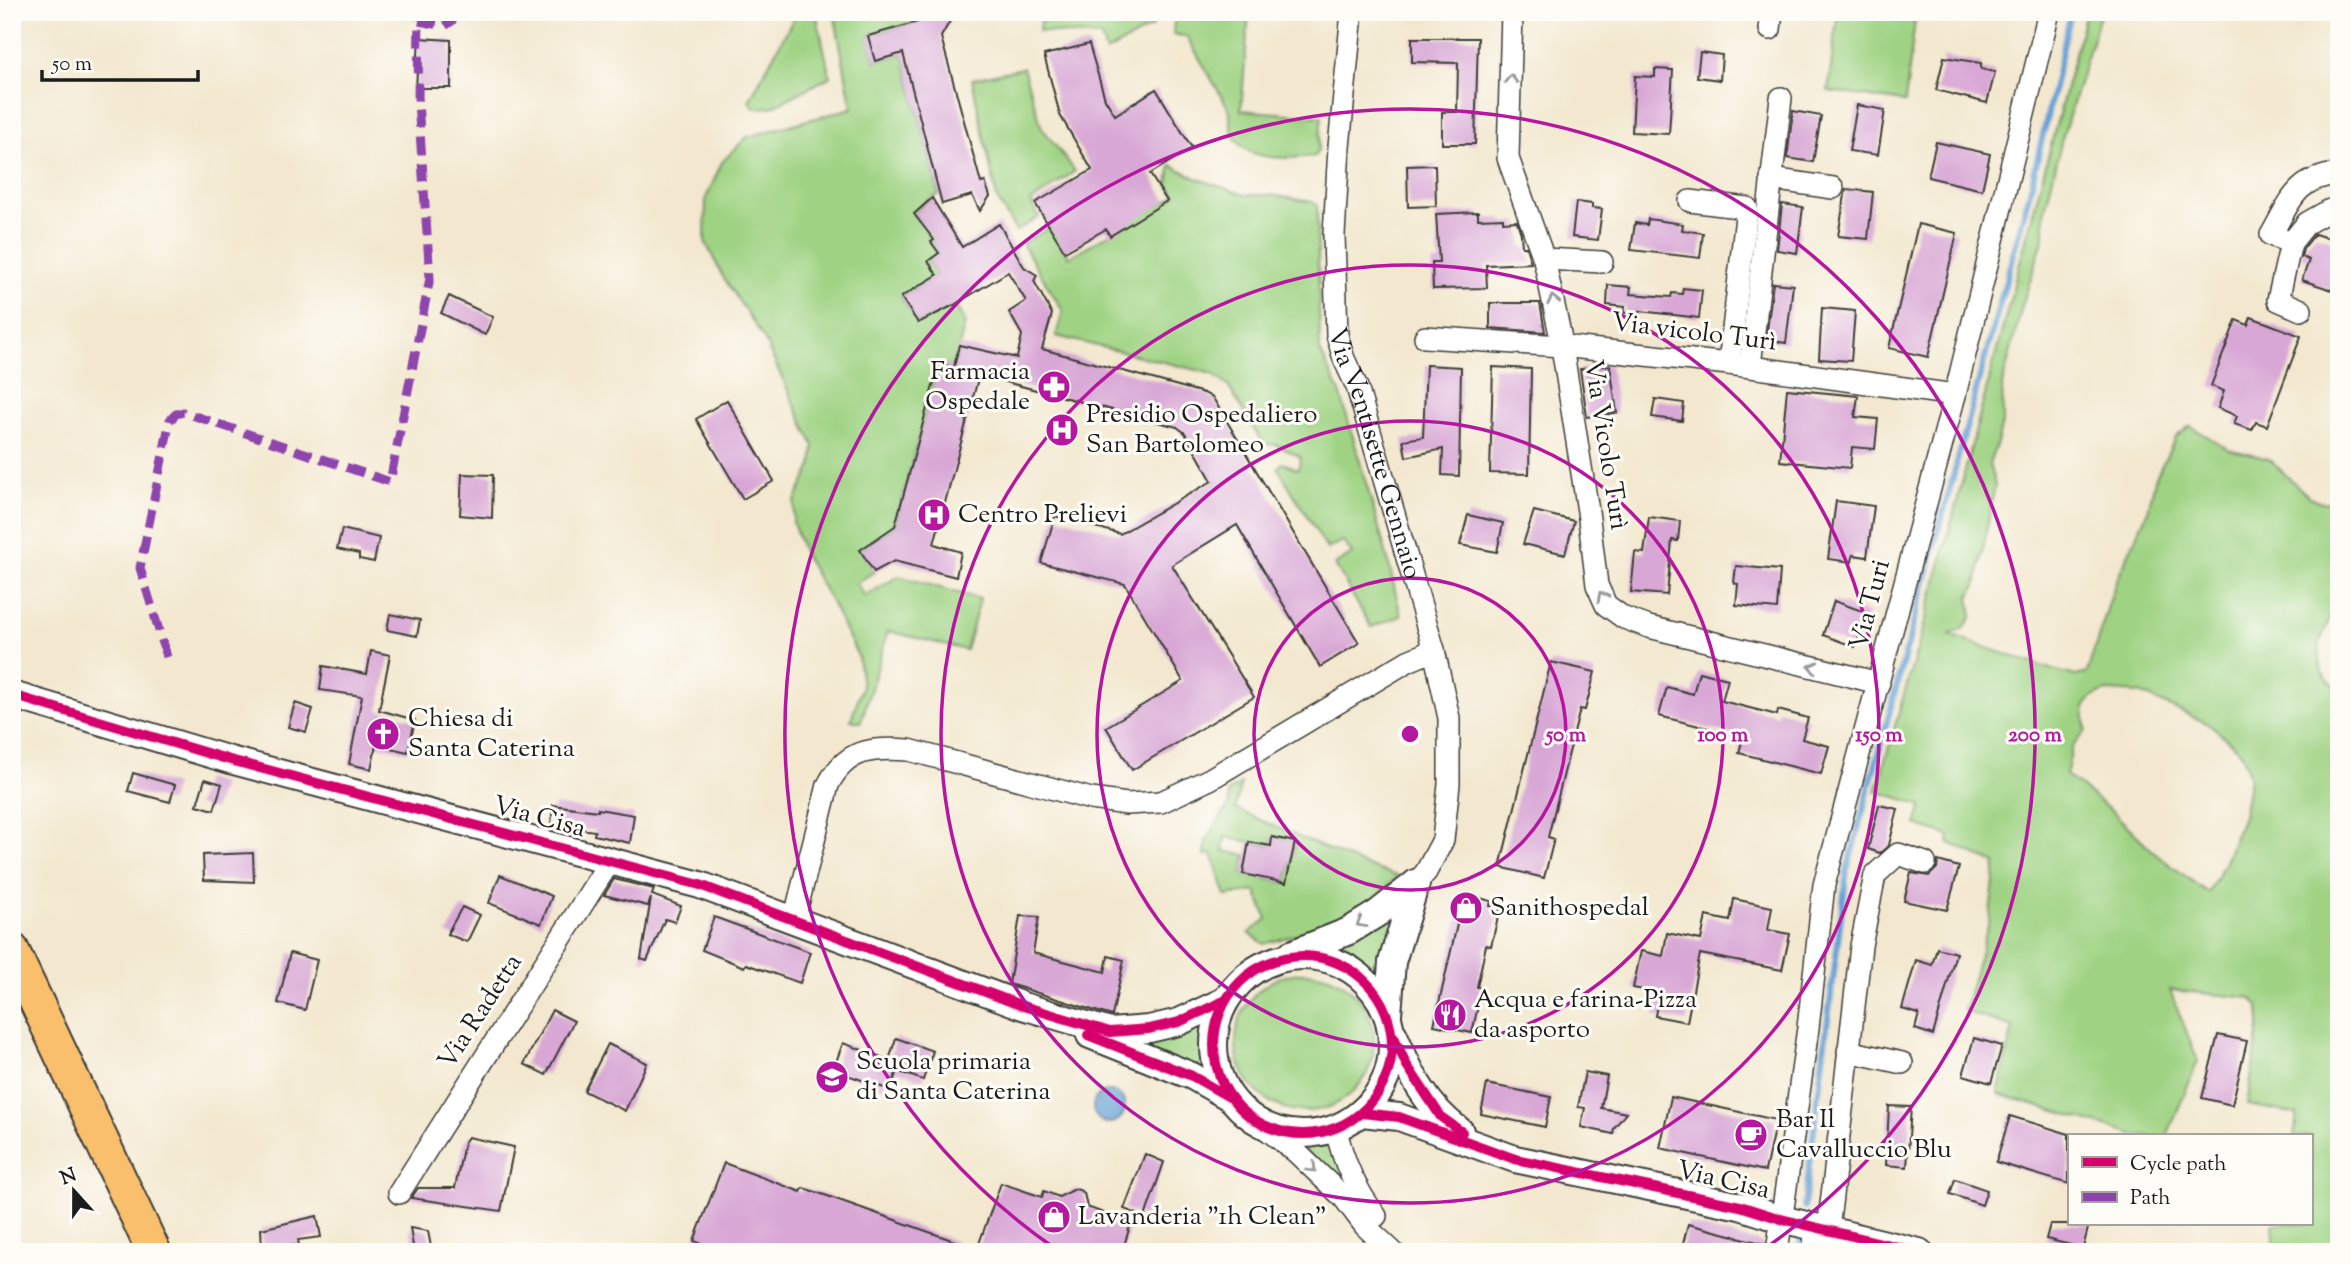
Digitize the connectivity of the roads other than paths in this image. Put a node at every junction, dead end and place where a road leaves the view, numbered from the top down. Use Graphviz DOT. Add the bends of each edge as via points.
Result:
graph roads {
  1 [pos="1352,12"];
  2 [pos="1512,12"];
  3 [pos="2049,12"];
  4 [pos="1781,98"];
  5 [pos="2339,174"];
  6 [pos="1771,179"];
  7 [pos="1833,188"];
  8 [pos="1690,201"];
  9 [pos="2339,211"];
  10 [pos="2291,243"];
  11 [pos="1544,259"];
  12 [pos="1602,262"];
  13 [pos="2301,310"];
  14 [pos="1424,337"];
  15 [pos="1562,346"];
  16 [pos="1739,365"];
  17 [pos="1955,395"];
  18 [pos="1434,650"];
  19 [pos="1879,683"];
  20 [pos="14,697"];
  21 [pos="610,861"];
  22 [pos="1926,863"];
  23 [pos="1416,883"];
  24 [pos="794,920"];
  25 [pos="12,950"];
  26 [pos="1276,960"];
  27 [pos="1226,1000"];
  28 [pos="1041,1013"];
  29 [pos="1389,1021"];
  30 [pos="1848,1051"];
  31 [pos="1902,1063"];
  32 [pos="1229,1097"];
  33 [pos="1362,1113"];
  34 [pos="1260,1124"];
  35 [pos="1336,1129"];
  36 [pos="1515,1159"];
  37 [pos="399,1192"];
  38 [pos="1781,1219"];
  39 [pos="1819,1237"];
  40 [pos="154,1252"];
  41 [pos="1393,1252"];
  42 [pos="1401,1252"];
  43 [pos="1777,1252"];
  44 [pos="1919,1252"];
  1 -- 18 [label="street, Via Ventisette Gennaio" via="1334,235 1337,335 1357,387"];
  11 -- 2 [label="street, Via Vicolo Turì, one-way" via="1508,158"];
  3 -- 17 [label="street, Via Turi"];
  4 -- 6 [label="street"];
  5 -- 10 [label="street" via="2322,175 2297,188 2271,235"];
  6 -- 7 [label="street"];
  6 -- 16 [label="street"];
  8 -- 16 [label="street" via="1747,208"];
  9 -- 10 [label="street" via="2330,209 2307,223"];
  10 -- 13 [label="street" via="2278,300"];
  11 -- 12 [label="street"];
  15 -- 11 [label="street, Via Vicolo Turì, one-way"];
  14 -- 15 [label="street, Via vicolo Turì"];
  15 -- 16 [label="street, Via vicolo Turì"];
  19 -- 15 [label="street, Via Vicolo Turì, one-way" via="1649,627 1606,605 1597,585"];
  16 -- 17 [label="street, Via vicolo Turì"];
  17 -- 19 [label="street, Via Turi"];
  18 -- 23 [label="street, Via Ventisette Gennaio" via="1449,718 1449,784 1443,840"];
  18 -- 24 [label="street" via="1210,779 1161,802 1091,799 909,750 880,748 853,755 836,768 828,785"];
  19 -- 38 [label="street, Via Turi" via="1824,885"];
  20 -- 21 [label="street, Via Cisa"];
  21 -- 24 [label="street, Via Cisa" via="700,885"];
  21 -- 37 [label="street, Via Radetta"];
  22 -- 30 [label="street" via="1898,855 1875,875"];
  23 -- 26 [label="street, Via Ventisette Gennaio, one-way" via="1349,931"];
  23 -- 29 [label="street, Via Ventisette Gennaio" via="1392,962"];
  24 -- 28 [label="street, Via Cisa"];
  25 -- 40 [label="main road"];
  26 -- 27 [label="street" via="1256,969"];
  26 -- 29 [label="street" via="1303,956 1330,960 1354,972 1374,990"];
  27 -- 28 [label="street, Via Cisa" via="1179,1022 1110,1032"];
  27 -- 32 [label="street" via="1216,1023 1213,1049"];
  28 -- 32 [label="street, Via Cisa" via="1192,1076"];
  29 -- 33 [label="street" via="1393,1041 1390,1069"];
  29 -- 36 [label="street, Via Cisa" via="1406,1064 1441,1117"];
  30 -- 31 [label="street"];
  30 -- 39 [label="street"];
  32 -- 34 [label="street"];
  33 -- 35 [label="street"];
  33 -- 36 [label="street, Via Cisa" via="1399,1116"];
  34 -- 35 [label="street" via="1284,1133 1310,1135"];
  34 -- 41 [label="street, one-way" via="1344,1198"];
  35 -- 42 [label="street" via="1359,1193"];
  36 -- 38 [label="street, Via Cisa" via="1740,1206"];
  38 -- 39 [label="street, Via Cisa"];
  38 -- 43 [label="street, Via Turi"];
  39 -- 44 [label="street, Via Cisa"];
}
